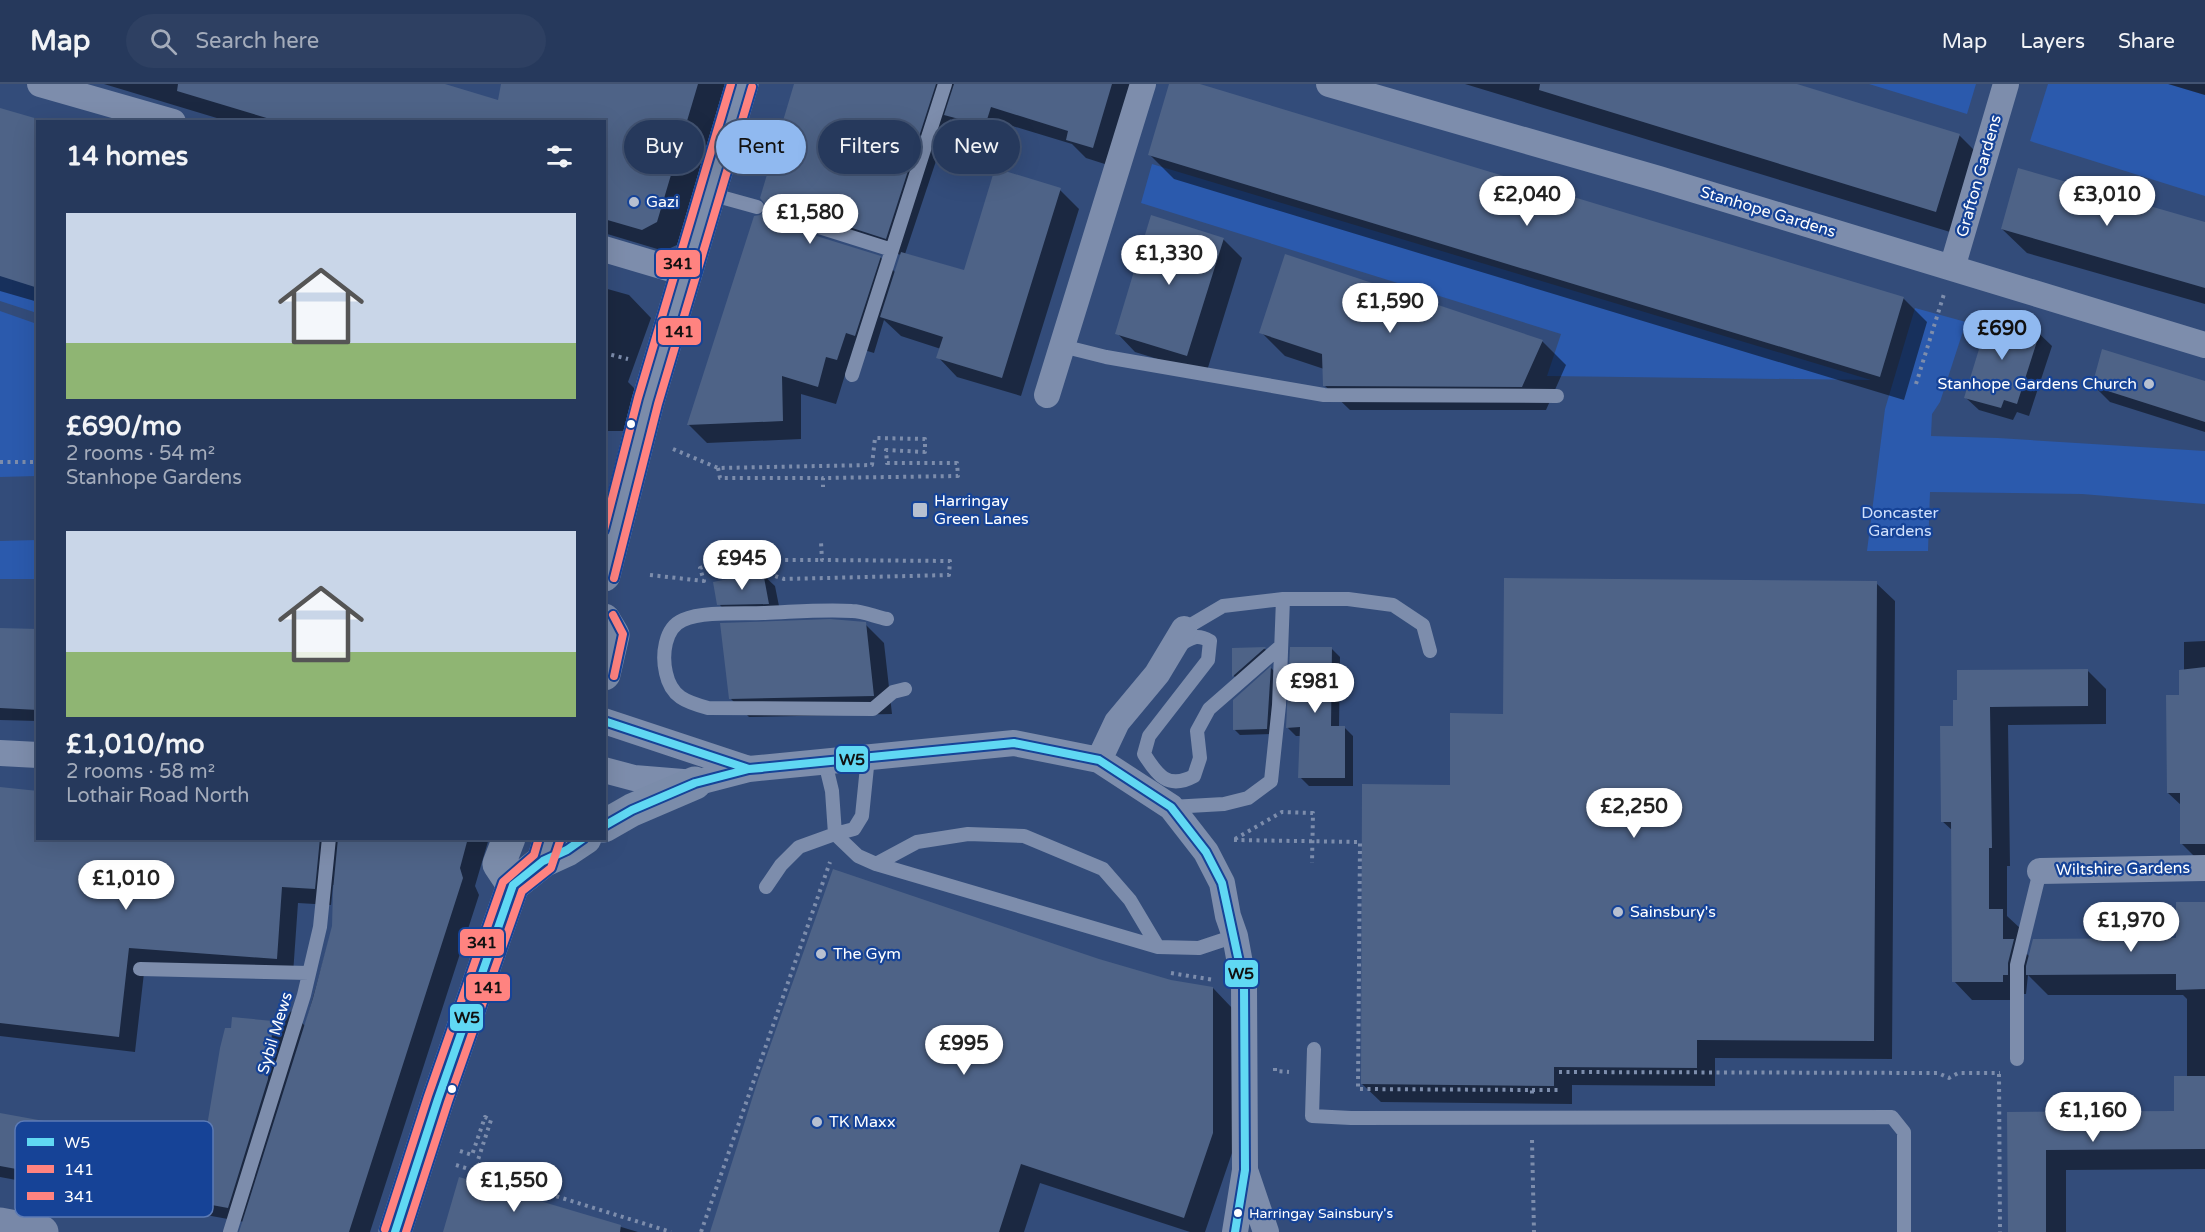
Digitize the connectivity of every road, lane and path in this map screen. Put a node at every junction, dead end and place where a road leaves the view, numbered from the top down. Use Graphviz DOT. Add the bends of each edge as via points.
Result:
graph roads {
  1 [pos="40,84"];
  2 [pos="741,84"];
  3 [pos="945,84"];
  4 [pos="1143,84"];
  5 [pos="1329,84"];
  6 [pos="2006,84"];
  7 [pos="1378,91"];
  8 [pos="167,120"];
  9 [pos="710,194"];
  10 [pos="757,207"];
  11 [pos="797,220"];
  12 [pos="606,250"];
  13 [pos="892,250"];
  14 [pos="1952,268"];
  15 [pos="685,273"];
  16 [pos="2205,345"];
  17 [pos="1062,346"];
  18 [pos="852,375"];
  19 [pos="1916,384"];
  20 [pos="1047,395"];
  21 [pos="1557,396"];
  22 [pos="673,449"];
  23 [pos="0,462"];
  24 [pos="36,462"];
  25 [pos="718,468"];
  26 [pos="823,478"];
  27 [pos="823,487"];
  28 [pos="821,542"];
  29 [pos="822,560"];
  30 [pos="606,566"];
  31 [pos="764,566"];
  32 [pos="650,575"];
  33 [pos="1283,599"];
  34 [pos="887,619"];
  35 [pos="606,623"];
  36 [pos="1178,639"];
  37 [pos="1281,646"];
  38 [pos="1430,651"];
  39 [pos="606,665"];
  40 [pos="905,689"];
  41 [pos="606,722"];
  42 [pos="0,753"];
  43 [pos="36,755"];
  44 [pos="868,757"];
  45 [pos="1099,760"];
  46 [pos="825,762"];
  47 [pos="749,769"];
  48 [pos="606,770"];
  49 [pos="695,783"];
  50 [pos="1171,807"];
  51 [pos="606,825"];
  52 [pos="835,834"];
  53 [pos="1234,839"];
  54 [pos="329,840"];
  55 [pos="508,840"];
  56 [pos="582,840"];
  57 [pos="1312,841"];
  58 [pos="546,850"];
  59 [pos="1206,852"];
  60 [pos="831,860"];
  61 [pos="1312,863"];
  62 [pos="876,864"];
  63 [pos="2205,868"];
  64 [pos="2040,871"];
  65 [pos="513,885"];
  66 [pos="766,887"];
  67 [pos="1235,936"];
  68 [pos="1158,947"];
  69 [pos="140,969"];
  70 [pos="309,973"];
  71 [pos="1168,973"];
  72 [pos="1244,985"];
  73 [pos="1314,1049"];
  74 [pos="2017,1059"];
  75 [pos="1559,1072"];
  76 [pos="1999,1073"];
  77 [pos="1532,1090"];
  78 [pos="1559,1090"];
  79 [pos="1532,1103"];
  80 [pos="1532,1135"];
  81 [pos="460,1151"];
  82 [pos="456,1165"];
  83 [pos="1245,1170"];
  84 [pos="483,1173"];
  85 [pos="0,1224"];
  86 [pos="42,1232"];
  87 [pos="230,1232"];
  88 [pos="395,1232"];
  89 [pos="671,1232"];
  90 [pos="701,1232"];
  91 [pos="1235,1232"];
  92 [pos="1266,1232"];
  93 [pos="1534,1232"];
  94 [pos="1904,1232"];
  95 [pos="2000,1232"];
  1 -- 8 [label="street"];
  2 -- 9 [label="main road"];
  3 -- 13 [label="lane"];
  4 -- 17 [label="street"];
  5 -- 7 [label="street, Stanhope Gardens"];
  6 -- 14 [label="street, Grafton Gardens"];
  7 -- 14 [label="street, Stanhope Gardens"];
  9 -- 10 [label="lane"];
  9 -- 15 [label="main road"];
  11 -- 13 [label="lane"];
  12 -- 15 [label="street"];
  13 -- 18 [label="lane"];
  14 -- 16 [label="street, Stanhope Gardens"];
  14 -- 19 [label="path"];
  15 -- 30 [label="main road"];
  17 -- 20 [label="street"];
  17 -- 21 [label="lane" via="1324,394"];
  22 -- 25 [label="path"];
  23 -- 24 [label="path"];
  25 -- 26 [label="path" via="720,477 728,478"];
  25 -- 26 [label="path" via="872,465 875,438 925,439 925,452 886,450 887,463 957,462 958,476"];
  26 -- 27 [label="path"];
  28 -- 29 [label="path"];
  29 -- 31 [label="path" via="777,560"];
  29 -- 31 [label="path" via="950,561 949,575 784,579 772,575"];
  31 -- 32 [label="path" via="730,570 725,558 700,568 704,581"];
  33 -- 36 [label="lane" via="1223,606"];
  33 -- 37 [label="lane"];
  33 -- 38 [label="lane" via="1348,599 1393,605 1424,626"];
  34 -- 40 [label="lane" via="854,610 708,615 682,621 670,631 663,655 665,671 669,686 678,696 708,708 873,709 893,692"];
  35 -- 39 [label="main road" via="613,635"];
  36 -- 37 [label="lane" via="1202,636 1210,641 1208,660 1149,736 1144,754 1155,772 1167,780 1182,782 1194,776 1200,758 1197,730 1209,709"];
  36 -- 45 [label="street" via="1157,674 1117,722"];
  37 -- 50 [label="lane" via="1271,781 1248,798 1224,804"];
  41 -- 47 [label="street"];
  42 -- 43 [label="street"];
  44 -- 45 [label="street" via="1014,743"];
  44 -- 46 [label="street"];
  44 -- 52 [label="lane" via="862,816 854,829"];
  45 -- 50 [label="street"];
  46 -- 47 [label="street"];
  46 -- 52 [label="lane"];
  47 -- 49 [label="street"];
  48 -- 49 [label="street"];
  49 -- 51 [label="main road"];
  50 -- 59 [label="street"];
  52 -- 62 [label="lane" via="858,856"];
  52 -- 66 [label="lane" via="799,847"];
  53 -- 57 [label="path"];
  53 -- 57 [label="path" via="1282,812 1313,813"];
  53 -- 59 [label="path"];
  54 -- 70 [label="lane, Sybil Mews" via="320,927"];
  55 -- 65 [label="main road" via="499,864"];
  56 -- 58 [label="main road" via="567,850"];
  57 -- 61 [label="path"];
  57 -- 77 [label="path" via="1360,842 1358,1089"];
  58 -- 65 [label="main road"];
  59 -- 67 [label="street" via="1222,883"];
  60 -- 90 [label="path"];
  62 -- 68 [label="lane"];
  62 -- 68 [label="lane" via="916,842 968,834 1024,836 1103,868 1130,900"];
  63 -- 64 [label="street, Wiltshire Gardens"];
  64 -- 74 [label="lane" via="2017,965"];
  65 -- 88 [label="main road"];
  67 -- 68 [label="lane" via="1199,948"];
  67 -- 72 [label="street"];
  69 -- 70 [label="lane"];
  70 -- 87 [label="lane, Sybil Mews"];
  71 -- 72 [label="path"];
  72 -- 83 [label="street"];
  73 -- 94 [label="lane" via="1312,1116 1892,1117 1904,1132"];
  74 -- 76 [label="path" via="2016,1073"];
  75 -- 76 [label="path" via="1938,1073 1949,1078 1958,1073"];
  76 -- 95 [label="path"];
  77 -- 78 [label="path"];
  77 -- 79 [label="path"];
  80 -- 93 [label="path"];
  81 -- 84 [label="path" via="472,1155 484,1117 491,1120 477,1163"];
  82 -- 84 [label="path"];
  83 -- 91 [label="street"];
  83 -- 92 [label="street"];
  84 -- 89 [label="path"];
  85 -- 86 [label="main road"];
}
